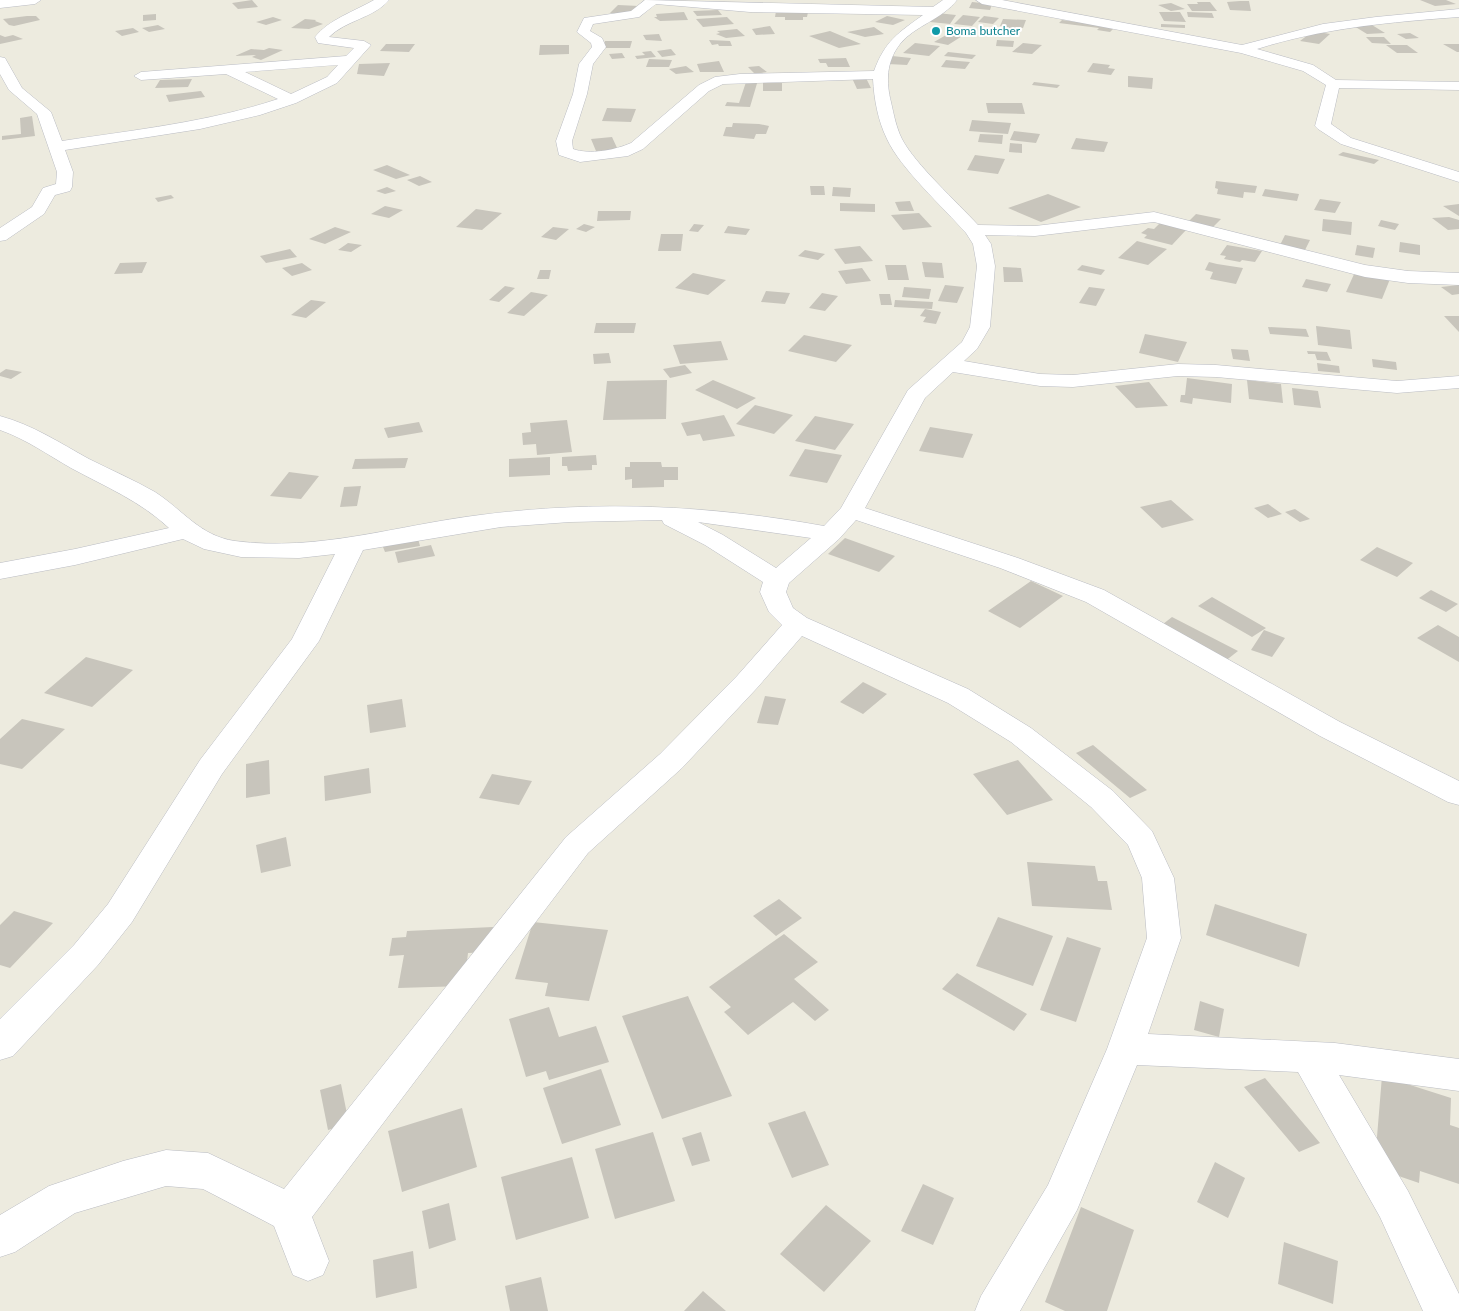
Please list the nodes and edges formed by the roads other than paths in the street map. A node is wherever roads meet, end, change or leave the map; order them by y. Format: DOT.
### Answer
graph roads {
  1 [pos="35,0"];
  2 [pos="383,0"];
  3 [pos="653,0"];
  4 [pos="982,0"];
  5 [pos="0,4"];
  6 [pos="608,5"];
  7 [pos="943,5"];
  8 [pos="1459,14"];
  9 [pos="592,19"];
  10 [pos="1243,48"];
  11 [pos="351,60"];
  12 [pos="0,61"];
  13 [pos="227,69"];
  14 [pos="141,76"];
  15 [pos="880,76"];
  16 [pos="1333,84"];
  17 [pos="1459,86"];
  18 [pos="16,90"];
  19 [pos="0,92"];
  20 [pos="291,100"];
  21 [pos="56,147"];
  22 [pos="1459,176"];
  23 [pos="973,230"];
  24 [pos="0,236"];
  25 [pos="1459,279"];
  26 [pos="948,364"];
  27 [pos="1459,382"];
  28 [pos="0,423"];
  29 [pos="851,510"];
  30 [pos="662,513"];
  31 [pos="187,531"];
  32 [pos="830,534"];
  33 [pos="353,544"];
  34 [pos="0,571"];
  35 [pos="777,580"];
  36 [pos="798,624"];
  37 [pos="1459,794"];
  38 [pos="0,1045"];
  39 [pos="1125,1049"];
  40 [pos="1309,1057"];
  41 [pos="1459,1075"];
  42 [pos="290,1213"];
  43 [pos="0,1238"];
  44 [pos="308,1261"];
  45 [pos="996,1311"];
  46 [pos="1445,1311"];
  1 -- 5 [label="street"];
  2 -- 11 [label="street"];
  3 -- 7 [label="street"];
  3 -- 9 [label="street"];
  4 -- 10 [label="street"];
  6 -- 9 [label="street"];
  7 -- 15 [label="street"];
  8 -- 10 [label="street"];
  9 -- 15 [label="street"];
  10 -- 16 [label="street"];
  11 -- 13 [label="street"];
  11 -- 20 [label="street"];
  12 -- 18 [label="street"];
  13 -- 14 [label="street"];
  13 -- 20 [label="street"];
  15 -- 23 [label="street"];
  16 -- 17 [label="street"];
  16 -- 22 [label="street"];
  18 -- 19 [label="street"];
  18 -- 21 [label="street"];
  20 -- 21 [label="street"];
  21 -- 24 [label="street"];
  23 -- 25 [label="street"];
  23 -- 26 [label="street"];
  26 -- 27 [label="street"];
  26 -- 29 [label="street"];
  28 -- 31 [label="street"];
  29 -- 32 [label="street"];
  29 -- 37 [label="street"];
  30 -- 32 [label="street"];
  30 -- 33 [label="street"];
  30 -- 35 [label="street"];
  31 -- 33 [label="street"];
  31 -- 34 [label="street"];
  32 -- 35 [label="street"];
  33 -- 38 [label="street"];
  35 -- 36 [label="street"];
  36 -- 39 [label="street"];
  36 -- 42 [label="street"];
  39 -- 40 [label="street"];
  39 -- 45 [label="street"];
  40 -- 41 [label="street"];
  40 -- 46 [label="street"];
  42 -- 43 [label="street"];
  42 -- 44 [label="street"];
}
